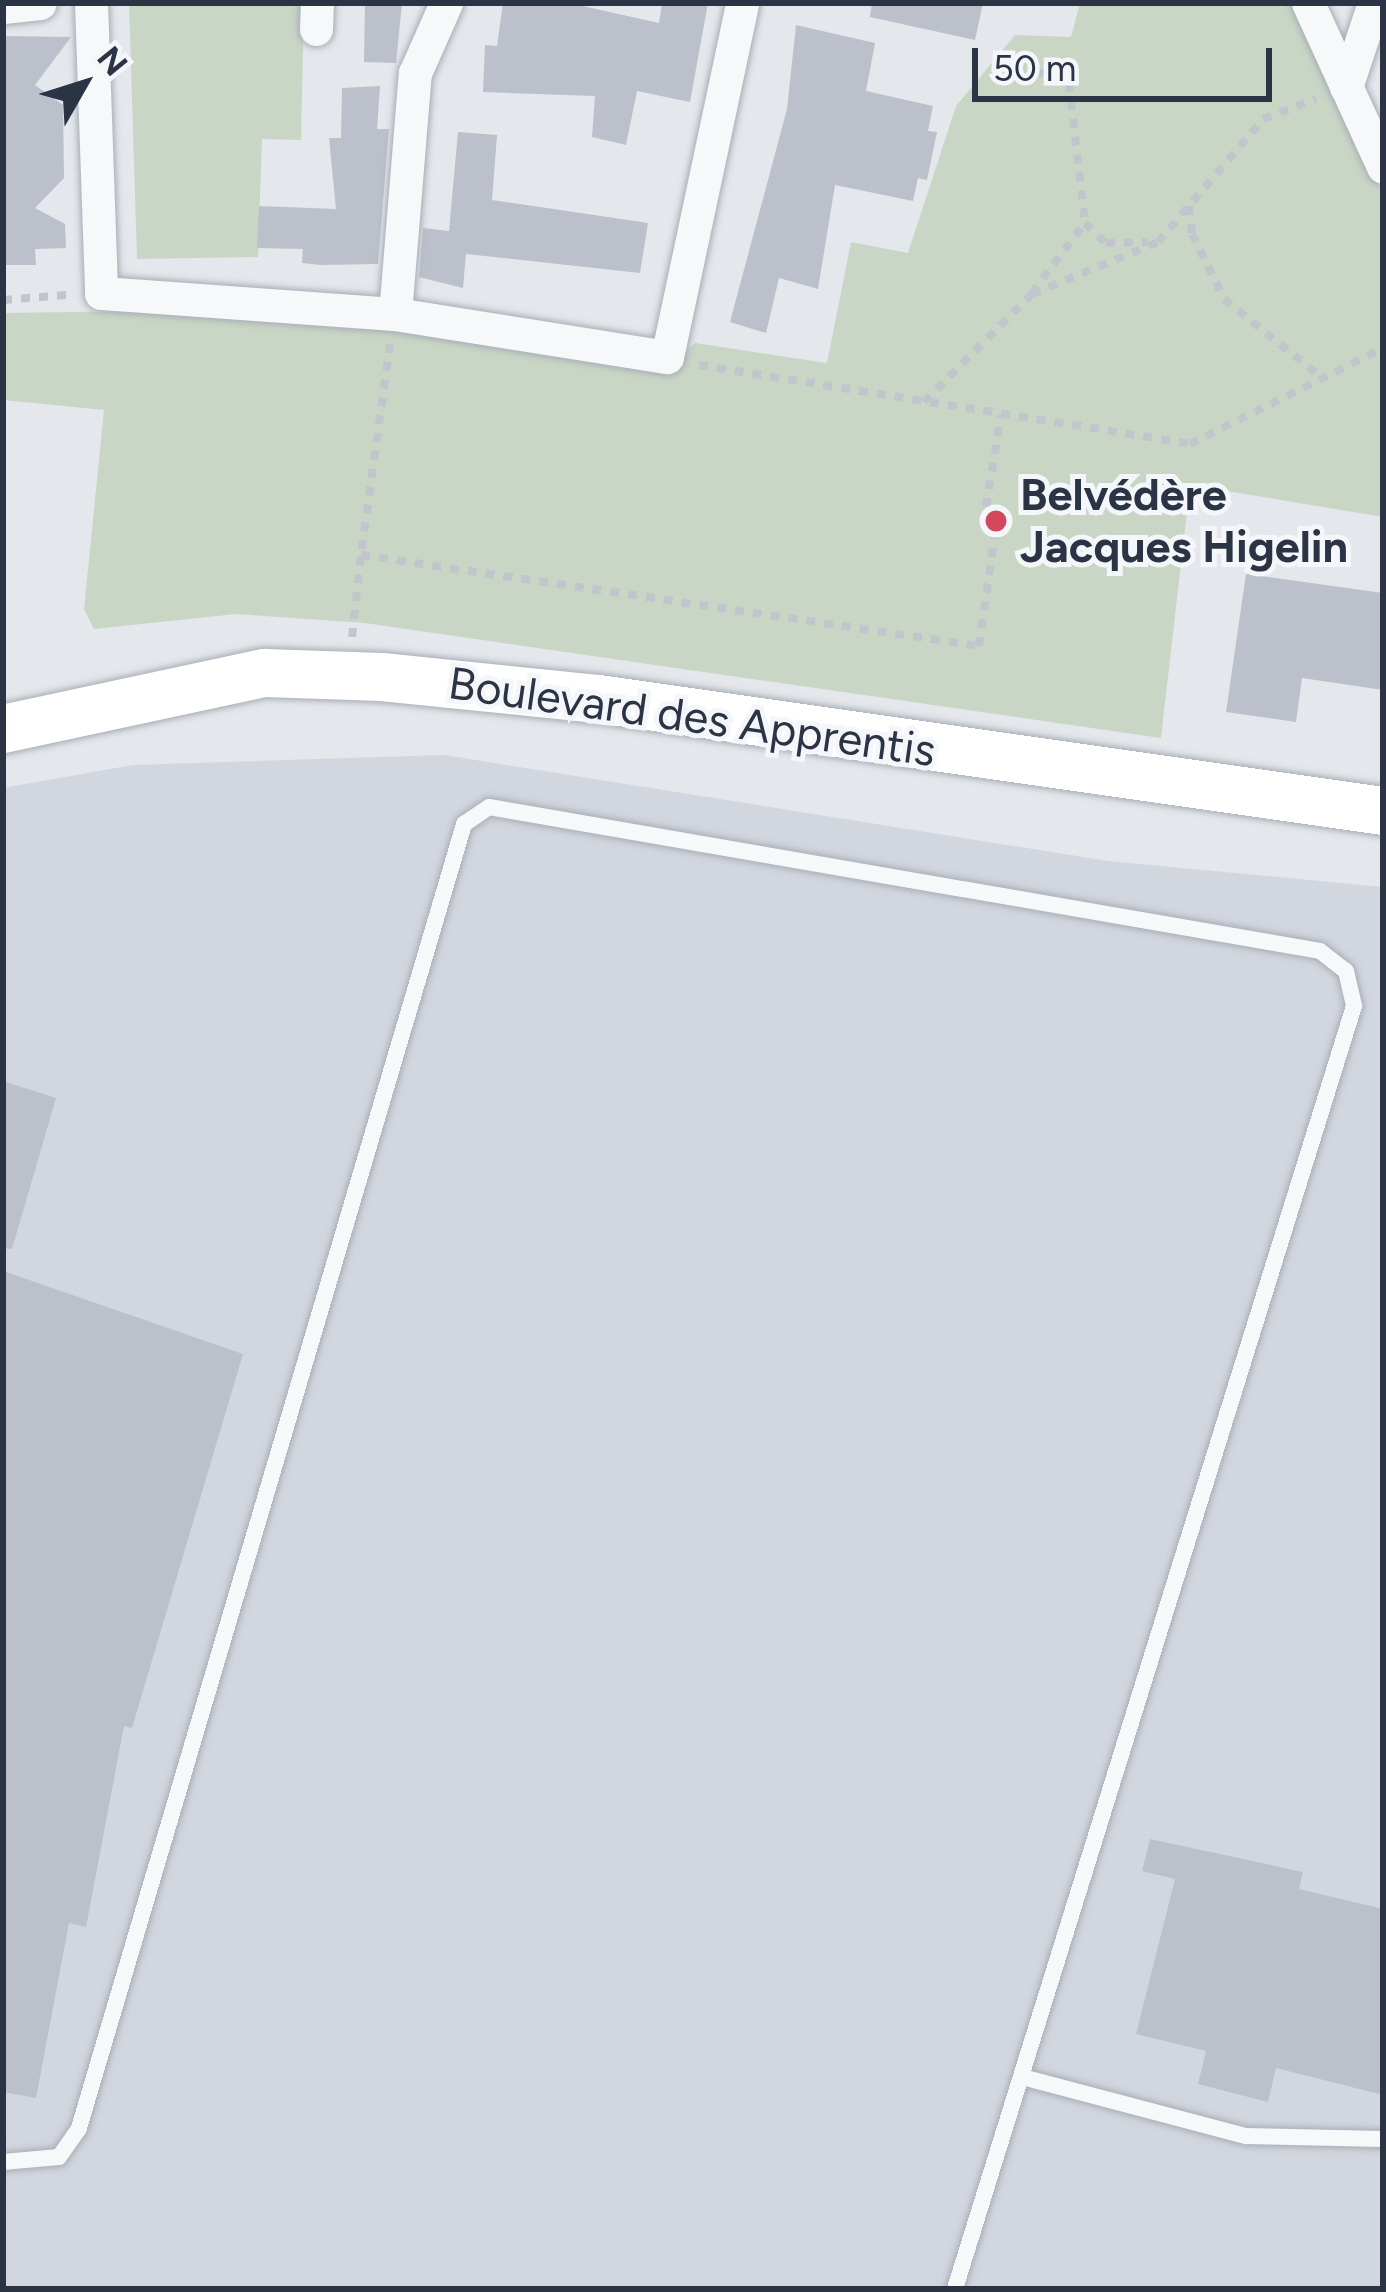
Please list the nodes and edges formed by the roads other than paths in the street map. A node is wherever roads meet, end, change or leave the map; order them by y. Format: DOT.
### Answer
graph roads {
  1 [pos="40,3"];
  2 [pos="91,3"];
  3 [pos="446,3"];
  4 [pos="742,3"];
  5 [pos="1308,3"];
  6 [pos="1374,3"];
  7 [pos="3,8"];
  8 [pos="1346,87"];
  9 [pos="1383,167"];
  10 [pos="395,314"];
  11 [pos="3,729"];
  12 [pos="1383,811"];
  13 [pos="1026,2078"];
  14 [pos="1383,2139"];
  15 [pos="3,2162"];
  16 [pos="955,2289"];
  1 -- 7 [label="street"];
  2 -- 10 [label="street"];
  3 -- 10 [label="street"];
  4 -- 10 [label="street"];
  5 -- 8 [label="street"];
  6 -- 8 [label="street"];
  8 -- 9 [label="street"];
  11 -- 12 [label="main road, Boulevard des Apprentis"];
  13 -- 14 [label="lane"];
  13 -- 15 [label="lane"];
  13 -- 16 [label="lane"];
}
